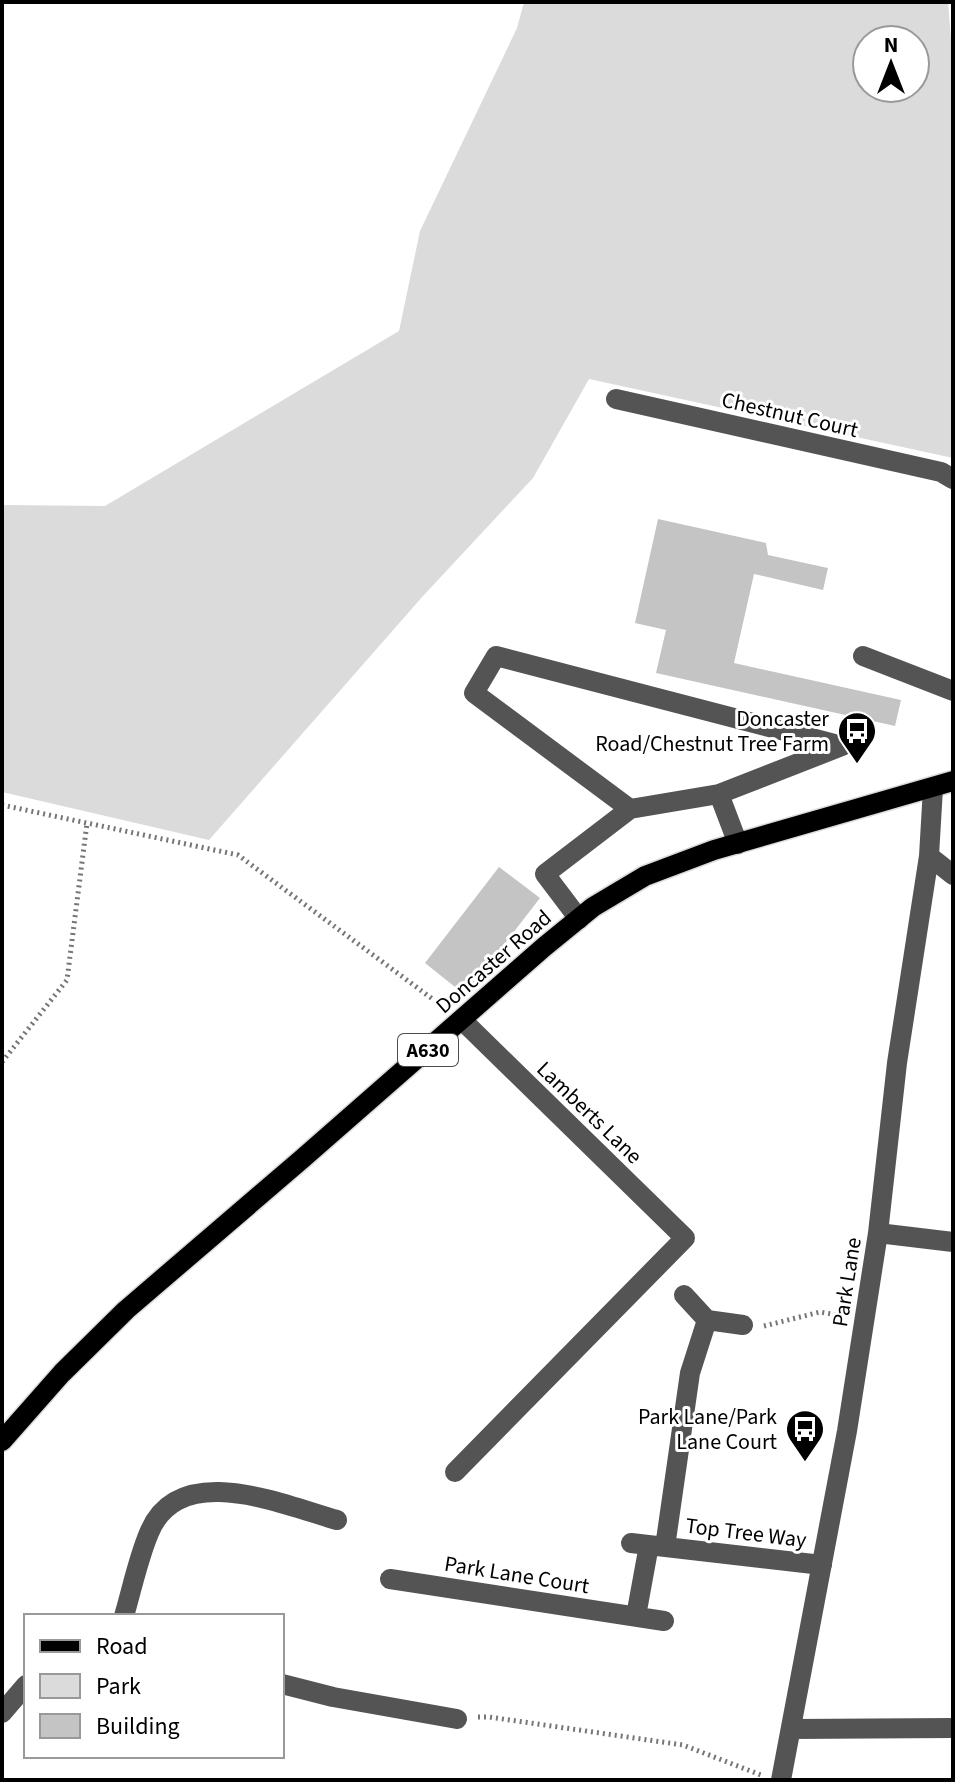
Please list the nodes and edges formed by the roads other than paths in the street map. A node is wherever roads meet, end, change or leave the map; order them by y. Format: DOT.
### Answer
graph roads {
  1 [pos="616,399"];
  2 [pos="953,479"];
  3 [pos="863,656"];
  4 [pos="953,691"];
  5 [pos="953,781"];
  6 [pos="933,788"];
  7 [pos="719,794"];
  8 [pos="630,809"];
  9 [pos="738,844"];
  10 [pos="929,856"];
  11 [pos="953,875"];
  12 [pos="579,919"];
  13 [pos="462,1020"];
  14 [pos="878,1233"];
  15 [pos="953,1242"];
  16 [pos="684,1295"];
  17 [pos="707,1320"];
  18 [pos="743,1325"];
  19 [pos="2,1441"];
  20 [pos="455,1472"];
  21 [pos="337,1520"];
  22 [pos="648,1545"];
  23 [pos="822,1565"];
  24 [pos="390,1579"];
  25 [pos="125,1614"];
  26 [pos="636,1616"];
  27 [pos="664,1621"];
  28 [pos="284,1685"];
  29 [pos="24,1687"];
  30 [pos="2,1713"];
  31 [pos="457,1719"];
  32 [pos="953,1728"];
  33 [pos="791,1729"];
  34 [pos="781,1780"];
  1 -- 2 [label="street, Chestnut Court"];
  3 -- 4 [label="street"];
  5 -- 6 [label="main road, Doncaster Road / A630"];
  6 -- 9 [label="main road, Doncaster Road / A630"];
  6 -- 10 [label="street, Park Lane"];
  7 -- 8 [label="street"];
  7 -- 8 [label="street"];
  7 -- 9 [label="street"];
  8 -- 12 [label="street"];
  9 -- 12 [label="main road, Doncaster Road / A630"];
  10 -- 11 [label="street"];
  10 -- 14 [label="street, Park Lane"];
  12 -- 13 [label="main road, Doncaster Road / A630"];
  13 -- 19 [label="main road, Doncaster Road / A630"];
  13 -- 20 [label="street, Lamberts Lane"];
  14 -- 15 [label="street"];
  14 -- 23 [label="street, Park Lane"];
  16 -- 17 [label="street"];
  17 -- 18 [label="street"];
  17 -- 22 [label="street, Top Tree Way"];
  21 -- 25 [label="street"];
  22 -- 23 [label="street, Top Tree Way"];
  22 -- 26 [label="street"];
  23 -- 33 [label="street, Park Lane"];
  24 -- 26 [label="street, Park Lane Court"];
  26 -- 27 [label="street, Park Lane Court"];
  28 -- 31 [label="street"];
  29 -- 30 [label="street"];
  32 -- 33 [label="street"];
  33 -- 34 [label="street, Park Lane"];
}
